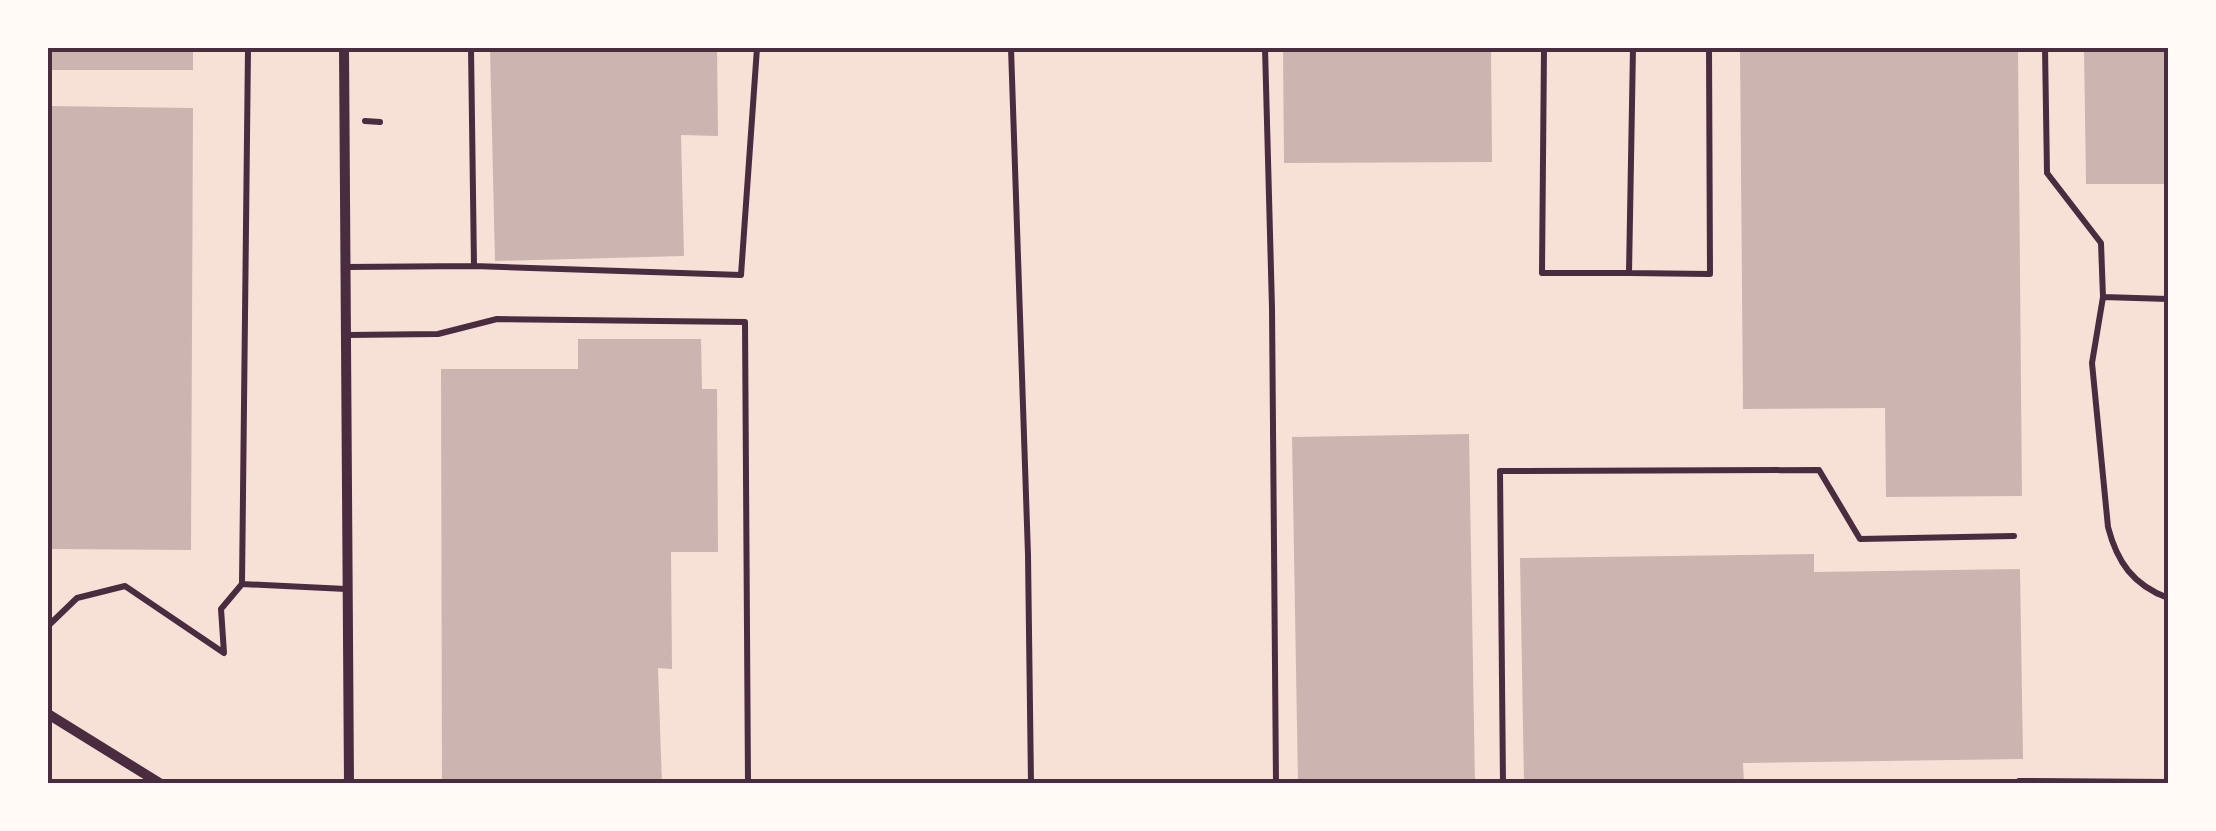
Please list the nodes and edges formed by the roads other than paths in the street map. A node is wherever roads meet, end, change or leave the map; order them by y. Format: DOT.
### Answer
graph roads {
  1 [pos="248,48"];
  2 [pos="344,48"];
  3 [pos="471,48"];
  4 [pos="757,48"];
  5 [pos="1011,48"];
  6 [pos="1265,48"];
  7 [pos="1544,48"];
  8 [pos="1633,48"];
  9 [pos="1702,48"];
  10 [pos="2045,48"];
  11 [pos="474,266"];
  12 [pos="346,268"];
  13 [pos="1629,273"];
  14 [pos="2103,297"];
  15 [pos="2168,299"];
  16 [pos="346,335"];
  17 [pos="2014,536"];
  18 [pos="242,584"];
  19 [pos="346,589"];
  20 [pos="2168,598"];
  21 [pos="48,626"];
  22 [pos="48,714"];
  23 [pos="2019,781"];
  24 [pos="1979,782"];
  25 [pos="2168,782"];
  26 [pos="160,784"];
  27 [pos="349,784"];
  28 [pos="748,784"];
  29 [pos="1031,784"];
  30 [pos="1276,784"];
  31 [pos="1502,784"];
  32 [pos="1838,784"];
  1 -- 18 [label="lane"];
  2 -- 12 [label="street"];
  3 -- 11 [label="lane"];
  4 -- 11 [label="lane"];
  5 -- 29 [label="lane"];
  6 -- 30 [label="lane"];
  7 -- 13 [label="lane"];
  8 -- 13 [label="lane"];
  9 -- 13 [label="lane"];
  10 -- 14 [label="lane"];
  11 -- 12 [label="lane"];
  12 -- 16 [label="street"];
  14 -- 15 [label="lane"];
  14 -- 20 [label="lane"];
  16 -- 19 [label="street"];
  16 -- 28 [label="lane"];
  17 -- 31 [label="lane"];
  18 -- 19 [label="lane"];
  18 -- 21 [label="lane"];
  19 -- 27 [label="street"];
  22 -- 26 [label="street"];
  23 -- 25 [label="lane"];
  24 -- 32 [label="lane"];
}
